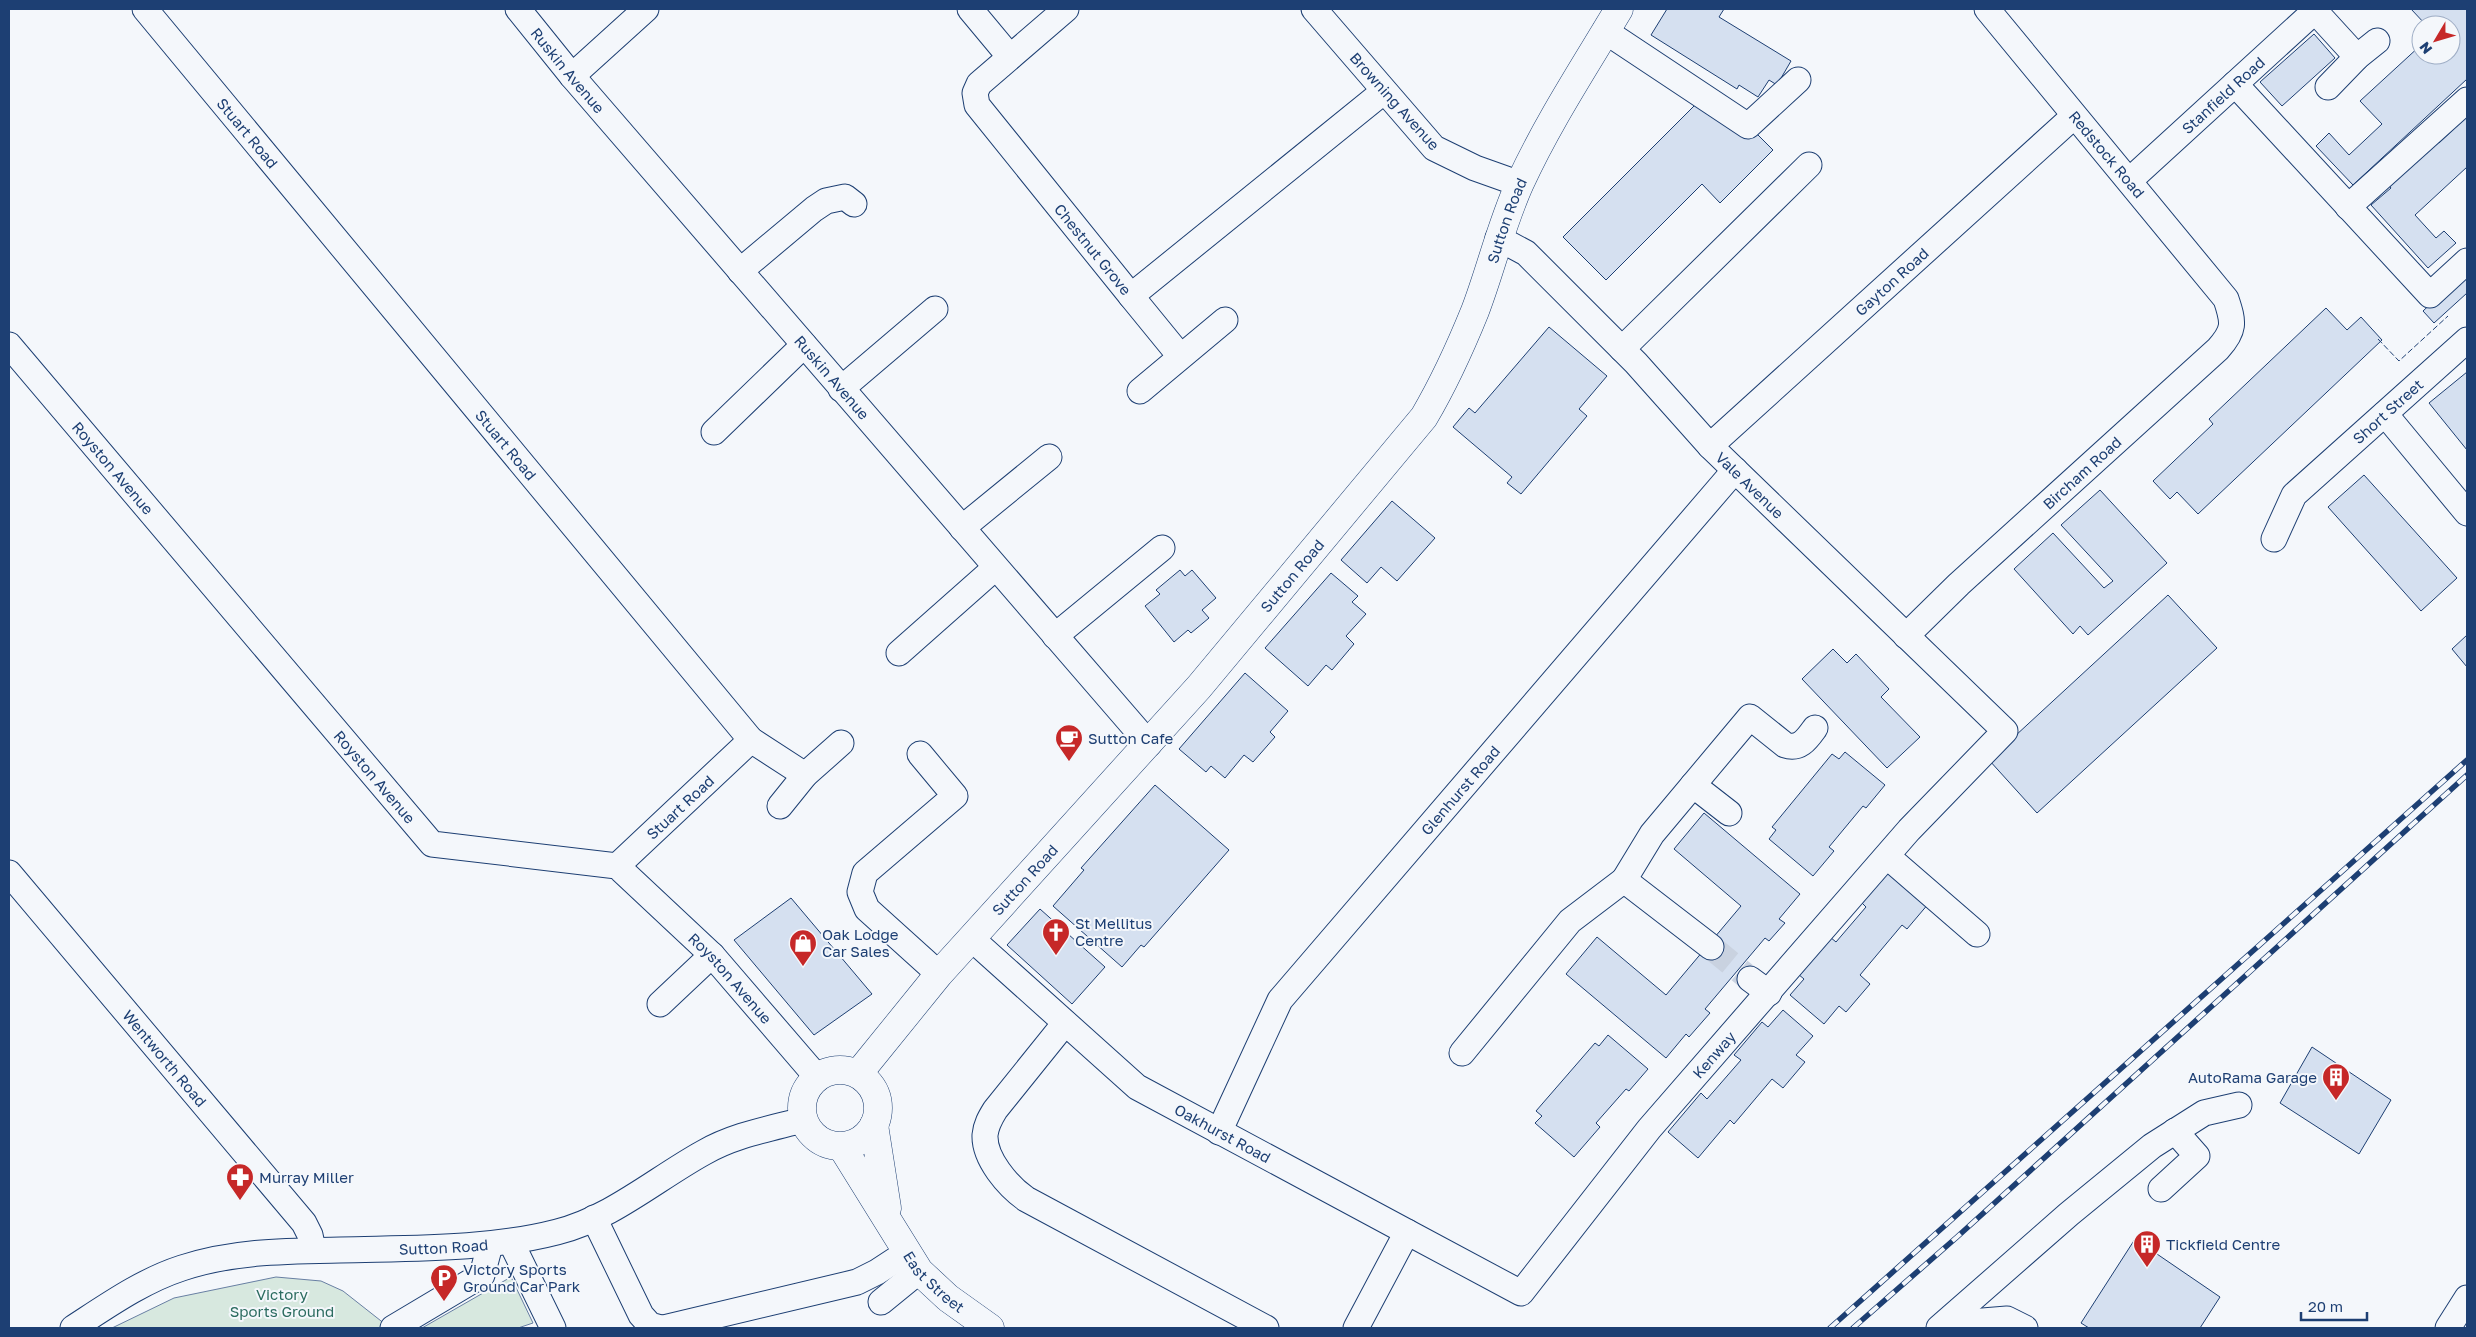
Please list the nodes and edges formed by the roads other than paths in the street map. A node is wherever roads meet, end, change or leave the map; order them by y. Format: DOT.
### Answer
graph roads {
  1 [pos="145,9"];
  2 [pos="518,9"];
  3 [pos="646,9"];
  4 [pos="970,9"];
  5 [pos="1066,9"];
  6 [pos="1314,9"];
  7 [pos="1987,9"];
  8 [pos="2316,10"];
  9 [pos="1612,20"];
  10 [pos="2377,41"];
  11 [pos="1010,57"];
  12 [pos="2357,57"];
  13 [pos="572,76"];
  14 [pos="1798,80"];
  15 [pos="2235,84"];
  16 [pos="2328,88"];
  17 [pos="1383,92"];
  18 [pos="2467,100"];
  19 [pos="2074,116"];
  20 [pos="1809,165"];
  21 [pos="2130,180"];
  22 [pos="1520,184"];
  23 [pos="854,204"];
  24 [pos="2348,207"];
  25 [pos="1498,238"];
  26 [pos="2467,261"];
  27 [pos="740,271"];
  28 [pos="1131,296"];
  29 [pos="2226,300"];
  30 [pos="935,309"];
  31 [pos="1225,320"];
  32 [pos="2467,340"];
  33 [pos="9,345"];
  34 [pos="804,345"];
  35 [pos="1622,350"];
  36 [pos="1180,356"];
  37 [pos="841,389"];
  38 [pos="1140,391"];
  39 [pos="2385,414"];
  40 [pos="714,432"];
  41 [pos="1710,446"];
  42 [pos="1049,457"];
  43 [pos="1735,470"];
  44 [pos="2467,513"];
  45 [pos="962,528"];
  46 [pos="2274,538"];
  47 [pos="1162,548"];
  48 [pos="996,568"];
  49 [pos="1055,636"];
  50 [pos="1906,636"];
  51 [pos="899,652"];
  52 [pos="1815,728"];
  53 [pos="2006,731"];
  54 [pos="751,740"];
  55 [pos="841,743"];
  56 [pos="1149,744"];
  57 [pos="920,754"];
  58 [pos="805,775"];
  59 [pos="1693,785"];
  60 [pos="780,806"];
  61 [pos="1729,813"];
  62 [pos="1888,857"];
  63 [pos="617,866"];
  64 [pos="9,873"];
  65 [pos="1624,880"];
  66 [pos="1977,934"];
  67 [pos="972,939"];
  68 [pos="1711,947"];
  69 [pos="712,955"];
  70 [pos="939,974"];
  71 [pos="660,1004"];
  72 [pos="1065,1023"];
  73 [pos="1462,1052"];
  74 [pos="858,1074"];
  75 [pos="817,1077"];
  76 [pos="2239,1105"];
  77 [pos="803,1120"];
  78 [pos="874,1125"];
  79 [pos="2175,1131"];
  80 [pos="1220,1132"];
  81 [pos="842,1147"];
  82 [pos="2160,1189"];
  83 [pos="594,1218"];
  84 [pos="890,1224"];
  85 [pos="1407,1232"];
  86 [pos="500,1243"];
  87 [pos="314,1249"];
  88 [pos="913,1262"];
  89 [pos="2467,1298"];
  90 [pos="881,1302"];
  91 [pos="1942,1326"];
  92 [pos="73,1328"];
  93 [pos="393,1328"];
  94 [pos="553,1328"];
  95 [pos="663,1328"];
  96 [pos="990,1328"];
  97 [pos="1266,1328"];
  98 [pos="1356,1328"];
  99 [pos="2025,1328"];
  100 [pos="2448,1328"];
  1 -- 54 [label="street, Stuart Road"];
  2 -- 13 [label="street, Ruskin Avenue"];
  3 -- 13 [label="street"];
  4 -- 11 [label="street"];
  5 -- 11 [label="street, Chestnut Grove"];
  6 -- 17 [label="street, Browning Avenue"];
  7 -- 19 [label="street, Redstock Road"];
  8 -- 12 [label="street"];
  8 -- 15 [label="street, Stanfield Road"];
  9 -- 14 [label="street"];
  9 -- 22 [label="main road, Sutton Road"];
  10 -- 12 [label="street"];
  11 -- 28 [label="street, Chestnut Grove"];
  12 -- 16 [label="street"];
  13 -- 27 [label="street, Ruskin Avenue"];
  15 -- 21 [label="street, Stanfield Road"];
  15 -- 24 [label="street"];
  17 -- 22 [label="street, Browning Avenue"];
  17 -- 28 [label="street, Chestnut Grove"];
  18 -- 24 [label="street"];
  19 -- 21 [label="street, Redstock Road"];
  19 -- 41 [label="street, Gayton Road"];
  20 -- 35 [label="street"];
  21 -- 29 [label="street, Redstock Road"];
  22 -- 25 [label="main road, Sutton Road"];
  23 -- 27 [label="street"];
  24 -- 26 [label="street"];
  25 -- 35 [label="street, Vale Avenue"];
  25 -- 56 [label="main road, Sutton Road"];
  27 -- 34 [label="street, Ruskin Avenue"];
  28 -- 36 [label="street"];
  29 -- 50 [label="street, Bircham Road"];
  30 -- 37 [label="street"];
  31 -- 36 [label="street"];
  32 -- 39 [label="street, Short Street"];
  33 -- 63 [label="street, Royston Avenue"];
  34 -- 37 [label="street, Ruskin Avenue"];
  34 -- 40 [label="street"];
  35 -- 41 [label="street, Vale Avenue"];
  36 -- 38 [label="street"];
  37 -- 45 [label="street, Ruskin Avenue"];
  39 -- 44 [label="street"];
  39 -- 46 [label="street, Short Street"];
  41 -- 43 [label="street, Vale Avenue"];
  42 -- 45 [label="street"];
  43 -- 50 [label="street, Vale Avenue"];
  43 -- 80 [label="street, Glenhurst Road"];
  45 -- 48 [label="street, Ruskin Avenue"];
  47 -- 49 [label="street"];
  48 -- 49 [label="street, Ruskin Avenue"];
  48 -- 51 [label="street"];
  49 -- 56 [label="street, Ruskin Avenue"];
  50 -- 53 [label="street, Vale Avenue"];
  52 -- 59 [label="street"];
  53 -- 62 [label="street, Kenway"];
  54 -- 58 [label="street"];
  54 -- 63 [label="street, Stuart Road"];
  55 -- 58 [label="street"];
  56 -- 67 [label="main road, Sutton Road"];
  57 -- 70 [label="street"];
  58 -- 60 [label="street"];
  59 -- 61 [label="street"];
  59 -- 65 [label="street"];
  62 -- 66 [label="street"];
  62 -- 85 [label="street, Kenway"];
  63 -- 69 [label="street, Royston Avenue"];
  64 -- 87 [label="street, Wentworth Road"];
  65 -- 68 [label="street"];
  65 -- 73 [label="street"];
  67 -- 70 [label="main road, Sutton Road"];
  67 -- 72 [label="street, Oakhurst Road"];
  69 -- 71 [label="street"];
  69 -- 75 [label="street, Royston Avenue"];
  70 -- 74 [label="main road, Sutton Road"];
  72 -- 80 [label="street, Oakhurst Road"];
  72 -- 97 [label="street"];
  74 -- 75 [label="main road"];
  74 -- 78 [label="main road"];
  75 -- 77 [label="main road"];
  76 -- 79 [label="street"];
  77 -- 81 [label="main road"];
  77 -- 83 [label="street, Sutton Road"];
  78 -- 81 [label="main road"];
  78 -- 84 [label="main road, East Street"];
  79 -- 82 [label="street"];
  79 -- 91 [label="street"];
  80 -- 85 [label="street, Oakhurst Road"];
  81 -- 84 [label="main road, East Street"];
  83 -- 86 [label="street, Sutton Road"];
  83 -- 95 [label="street"];
  84 -- 88 [label="main road, East Street"];
  85 -- 98 [label="street"];
  86 -- 87 [label="street, Sutton Road"];
  86 -- 93 [label="street"];
  86 -- 94 [label="street"];
  87 -- 92 [label="street, Sutton Road"];
  88 -- 90 [label="street"];
  88 -- 95 [label="street"];
  88 -- 96 [label="main road, East Street"];
  89 -- 100 [label="street"];
  91 -- 99 [label="street"];
}
